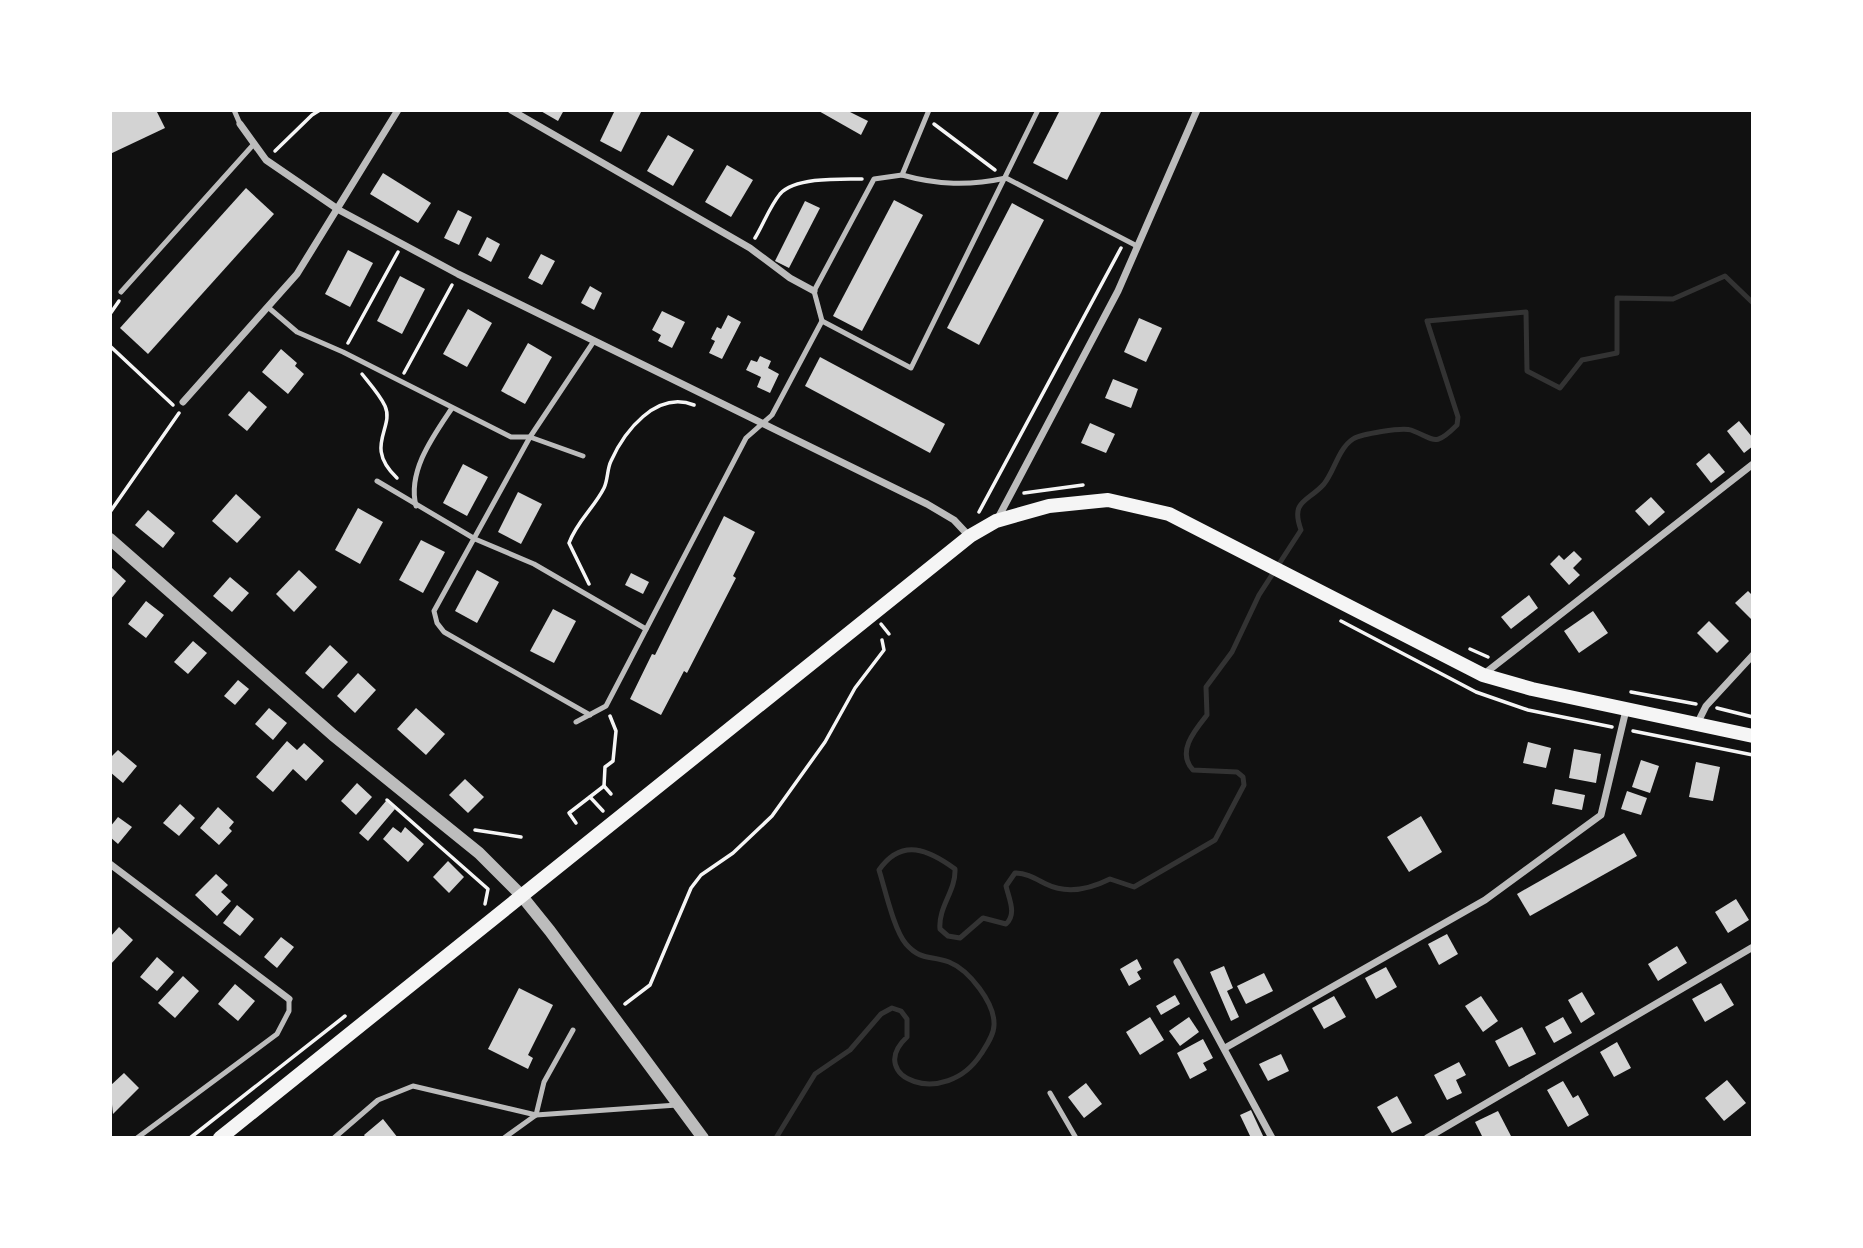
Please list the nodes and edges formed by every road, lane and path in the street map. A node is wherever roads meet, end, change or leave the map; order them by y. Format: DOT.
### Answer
graph roads {
  1 [pos="234,110"];
  2 [pos="320,110"];
  3 [pos="398,110"];
  4 [pos="511,110"];
  5 [pos="929,110"];
  6 [pos="1038,110"];
  7 [pos="1197,110"];
  8 [pos="926,117"];
  9 [pos="240,124"];
  10 [pos="253,145"];
  11 [pos="266,160"];
  12 [pos="902,175"];
  13 [pos="1006,178"];
  14 [pos="874,179"];
  15 [pos="339,210"];
  16 [pos="1125,239"];
  17 [pos="1137,246"];
  18 [pos="750,248"];
  19 [pos="397,254"];
  20 [pos="458,274"];
  21 [pos="814,291"];
  22 [pos="121,292"];
  23 [pos="269,308"];
  24 [pos="822,321"];
  25 [pos="594,341"];
  26 [pos="110,346"];
  27 [pos="343,352"];
  28 [pos="360,372"];
  29 [pos="400,381"];
  30 [pos="183,402"];
  31 [pos="699,407"];
  32 [pos="452,408"];
  33 [pos="180,412"];
  34 [pos="763,424"];
  35 [pos="530,437"];
  36 [pos="583,456"];
  37 [pos="1753,464"];
  38 [pos="377,481"];
  39 [pos="413,494"];
  40 [pos="416,506"];
  41 [pos="110,512"];
  42 [pos="978,514"];
  43 [pos="996,521"];
  44 [pos="970,537"];
  45 [pos="110,539"];
  46 [pos="475,539"];
  47 [pos="594,599"];
  48 [pos="646,629"];
  49 [pos="882,640"];
  50 [pos="1462,645"];
  51 [pos="1753,655"];
  52 [pos="1499,662"];
  53 [pos="1483,675"];
  54 [pos="1627,692"];
  55 [pos="606,706"];
  56 [pos="1706,706"];
  57 [pos="1626,710"];
  58 [pos="590,715"];
  59 [pos="1753,717"];
  60 [pos="576,722"];
  61 [pos="1696,724"];
  62 [pos="1753,736"];
  63 [pos="604,786"];
  64 [pos="611,794"];
  65 [pos="386,799"];
  66 [pos="576,823"];
  67 [pos="474,830"];
  68 [pos="521,837"];
  69 [pos="110,864"];
  70 [pos="521,895"];
  71 [pos="485,905"];
  72 [pos="1753,947"];
  73 [pos="1177,962"];
  74 [pos="289,999"];
  75 [pos="625,1004"];
  76 [pos="354,1009"];
  77 [pos="573,1030"];
  78 [pos="1225,1048"];
  79 [pos="1049,1093"];
  80 [pos="680,1105"];
  81 [pos="536,1115"];
  82 [pos="137,1138"];
  83 [pos="190,1138"];
  84 [pos="220,1138"];
  85 [pos="334,1138"];
  86 [pos="504,1138"];
  87 [pos="703,1138"];
  88 [pos="1076,1138"];
  89 [pos="1272,1138"];
  90 [pos="1427,1138"];
  1 -- 9 [label="lane"];
  2 -- 11 [label="path"];
  3 -- 15 [label="street"];
  4 -- 18 [label="street"];
  5 -- 8 [label="lane"];
  6 -- 13 [label="lane"];
  7 -- 17 [label="street"];
  8 -- 12 [label="lane"];
  8 -- 13 [label="path"];
  9 -- 10 [label="street"];
  10 -- 11 [label="street"];
  10 -- 22 [label="lane"];
  11 -- 15 [label="street"];
  12 -- 13 [label="lane"];
  12 -- 14 [label="lane"];
  13 -- 16 [label="lane"];
  13 -- 24 [label="lane"];
  14 -- 18 [label="path"];
  14 -- 21 [label="lane"];
  15 -- 20 [label="street"];
  15 -- 23 [label="street"];
  16 -- 17 [label="lane"];
  16 -- 42 [label="path"];
  17 -- 43 [label="street"];
  18 -- 21 [label="street"];
  19 -- 27 [label="path"];
  20 -- 25 [label="street"];
  20 -- 29 [label="path"];
  21 -- 24 [label="lane"];
  23 -- 27 [label="lane"];
  23 -- 30 [label="street"];
  24 -- 34 [label="lane"];
  25 -- 34 [label="street"];
  25 -- 35 [label="lane"];
  26 -- 33 [label="path"];
  27 -- 29 [label="lane"];
  28 -- 39 [label="path"];
  29 -- 32 [label="lane"];
  30 -- 33 [label="path"];
  31 -- 47 [label="path"];
  32 -- 35 [label="lane"];
  32 -- 39 [label="lane"];
  33 -- 41 [label="path"];
  34 -- 44 [label="street"];
  34 -- 48 [label="lane"];
  35 -- 36 [label="lane"];
  35 -- 46 [label="lane"];
  37 -- 52 [label="street"];
  38 -- 40 [label="lane"];
  39 -- 40 [label="lane"];
  40 -- 46 [label="lane"];
  43 -- 44 [label="main road"];
  43 -- 53 [label="main road"];
  44 -- 70 [label="main road"];
  45 -- 70 [label="street"];
  46 -- 47 [label="lane"];
  46 -- 58 [label="lane"];
  47 -- 48 [label="lane"];
  48 -- 55 [label="lane"];
  49 -- 75 [label="path"];
  50 -- 52 [label="path"];
  51 -- 56 [label="street"];
  52 -- 53 [label="street"];
  53 -- 57 [label="main road"];
  54 -- 56 [label="path"];
  55 -- 58 [label="lane"];
  55 -- 63 [label="path"];
  56 -- 59 [label="path"];
  56 -- 61 [label="street"];
  57 -- 61 [label="main road"];
  57 -- 78 [label="street"];
  58 -- 60 [label="lane"];
  61 -- 62 [label="main road"];
  63 -- 64 [label="path"];
  63 -- 66 [label="path"];
  65 -- 71 [label="path"];
  67 -- 68 [label="path"];
  69 -- 74 [label="street"];
  70 -- 80 [label="street"];
  70 -- 84 [label="main road"];
  72 -- 90 [label="street"];
  73 -- 78 [label="street"];
  74 -- 82 [label="lane"];
  76 -- 83 [label="path"];
  77 -- 81 [label="lane"];
  78 -- 89 [label="street"];
  79 -- 88 [label="lane"];
  80 -- 81 [label="lane"];
  80 -- 87 [label="street"];
  81 -- 85 [label="lane"];
  81 -- 86 [label="lane"];
}
